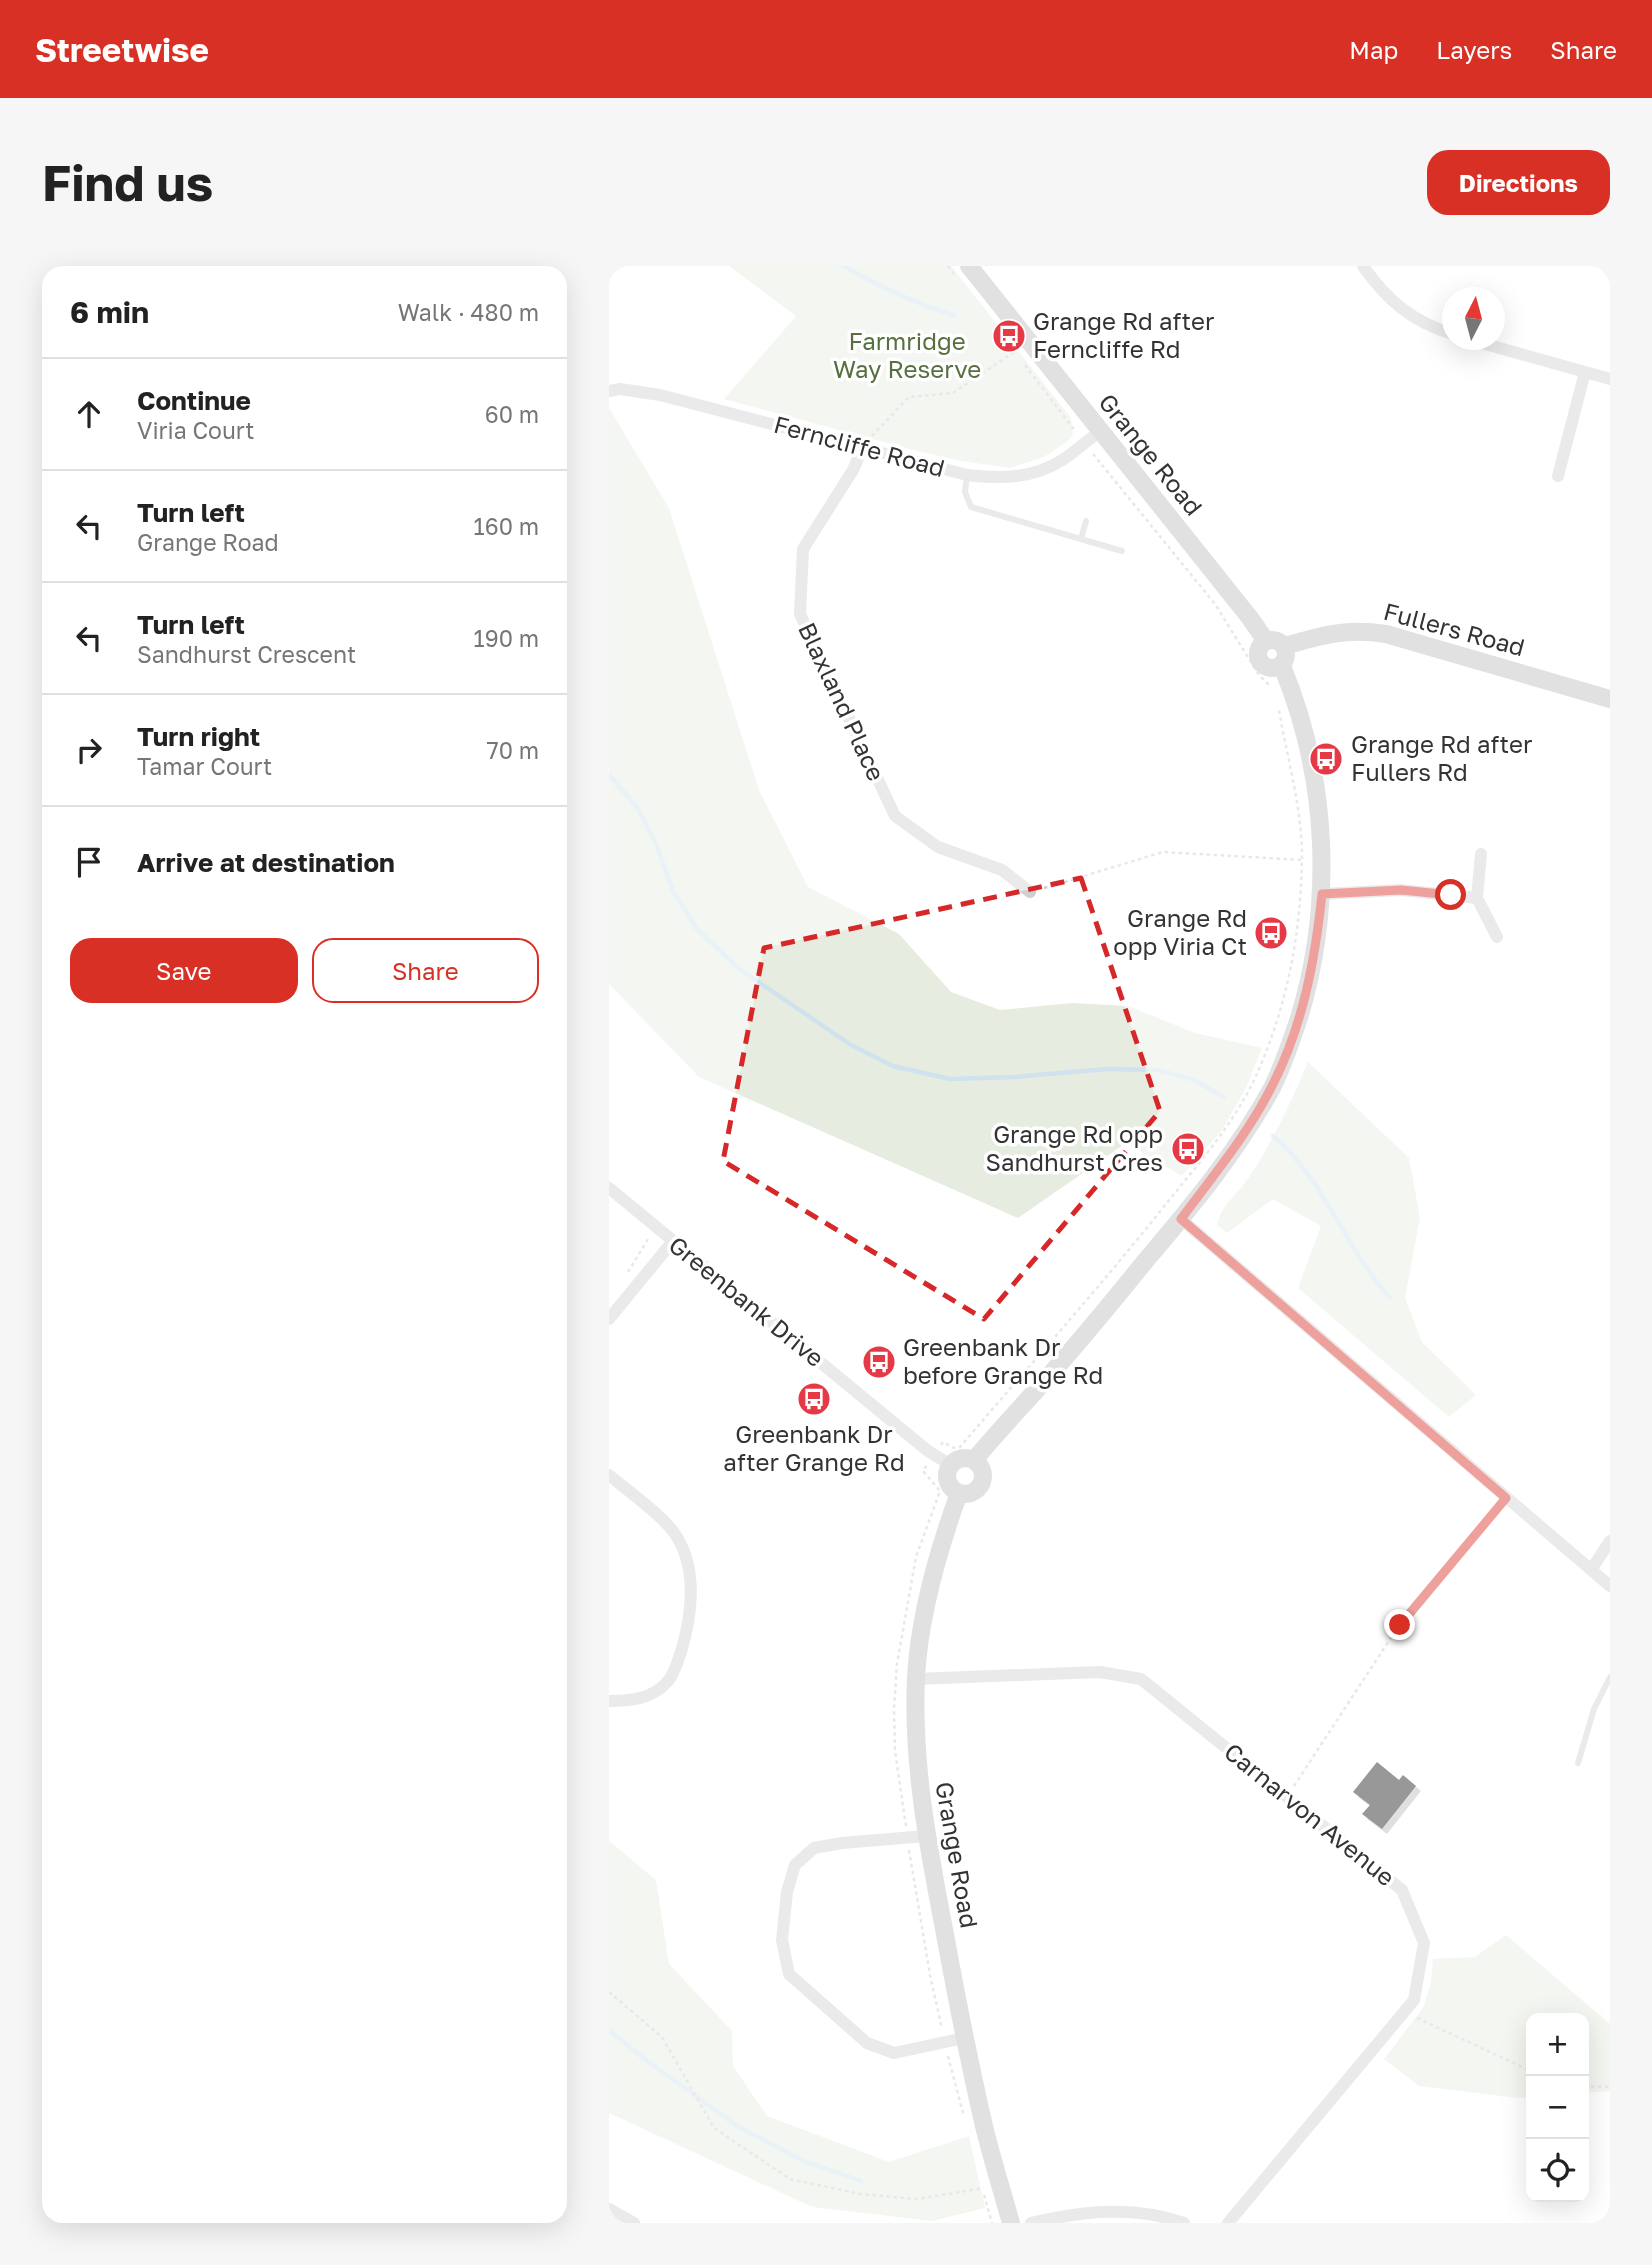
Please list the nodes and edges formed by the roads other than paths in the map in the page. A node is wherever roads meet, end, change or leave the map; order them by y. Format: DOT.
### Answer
graph roads {
  1 [pos="1363,266"];
  2 [pos="963,271"];
  3 [pos="1442,329"];
  4 [pos="1505,350"];
  5 [pos="1585,372"];
  6 [pos="1610,379"];
  7 [pos="609,391"];
  8 [pos="1100,432"];
  9 [pos="863,447"];
  10 [pos="967,475"];
  11 [pos="1558,476"];
  12 [pos="1086,521"];
  13 [pos="1081,539"];
  14 [pos="1122,551"];
  15 [pos="1266,641"];
  16 [pos="1285,646"];
  17 [pos="1282,666"];
  18 [pos="1610,699"];
  19 [pos="1481,854"];
  20 [pos="1030,892"];
  21 [pos="1322,894"];
  22 [pos="1477,898"];
  23 [pos="1497,937"];
  24 [pos="609,1188"];
  25 [pos="1181,1219"];
  26 [pos="673,1241"];
  27 [pos="609,1318"];
  28 [pos="974,1460"];
  29 [pos="951,1465"];
  30 [pos="609,1475"];
  31 [pos="959,1493"];
  32 [pos="1506,1498"];
  33 [pos="1610,1541"];
  34 [pos="1591,1570"];
  35 [pos="1610,1586"];
  36 [pos="1400,1625"];
  37 [pos="1610,1677"];
  38 [pos="916,1678"];
  39 [pos="609,1701"];
  40 [pos="1578,1763"];
  41 [pos="926,1836"];
  42 [pos="964,2038"];
  43 [pos="609,2209"];
  44 [pos="634,2223"];
  45 [pos="1011,2223"];
  46 [pos="1031,2223"];
  47 [pos="1184,2223"];
  48 [pos="1228,2223"];
  1 -- 3 [label="street"];
  2 -- 8 [label="street, Grange Road"];
  4 -- 5 [label="street"];
  5 -- 6 [label="street"];
  5 -- 11 [label="street"];
  7 -- 9 [label="street, Ferncliffe Road"];
  8 -- 10 [label="street, Ferncliffe Road"];
  8 -- 15 [label="street, Grange Road"];
  9 -- 10 [label="street, Ferncliffe Road"];
  9 -- 20 [label="street, Blaxland Place"];
  10 -- 13 [label="lane"];
  12 -- 13 [label="lane"];
  13 -- 14 [label="lane"];
  15 -- 16 [label="street"];
  15 -- 17 [label="street"];
  16 -- 17 [label="street"];
  16 -- 18 [label="street, Fullers Road"];
  17 -- 21 [label="street"];
  19 -- 22 [label="street"];
  21 -- 22 [label="street"];
  21 -- 25 [label="street"];
  22 -- 23 [label="street"];
  24 -- 26 [label="street, Greenbank Drive"];
  25 -- 28 [label="street"];
  25 -- 32 [label="street"];
  26 -- 27 [label="street"];
  26 -- 29 [label="street, Greenbank Drive"];
  28 -- 29 [label="street"];
  28 -- 31 [label="street"];
  29 -- 31 [label="street"];
  30 -- 39 [label="street"];
  31 -- 38 [label="street, Grange Road"];
  32 -- 34 [label="street"];
  32 -- 36 [label="lane"];
  33 -- 34 [label="street"];
  34 -- 35 [label="street"];
  37 -- 40 [label="lane"];
  38 -- 41 [label="street, Grange Road"];
  38 -- 48 [label="street, Carnarvon Avenue"];
  41 -- 42 [label="street, Grange Road"];
  41 -- 42 [label="street"];
  42 -- 45 [label="street, Grange Road"];
  43 -- 44 [label="street"];
  46 -- 47 [label="street"];
}
